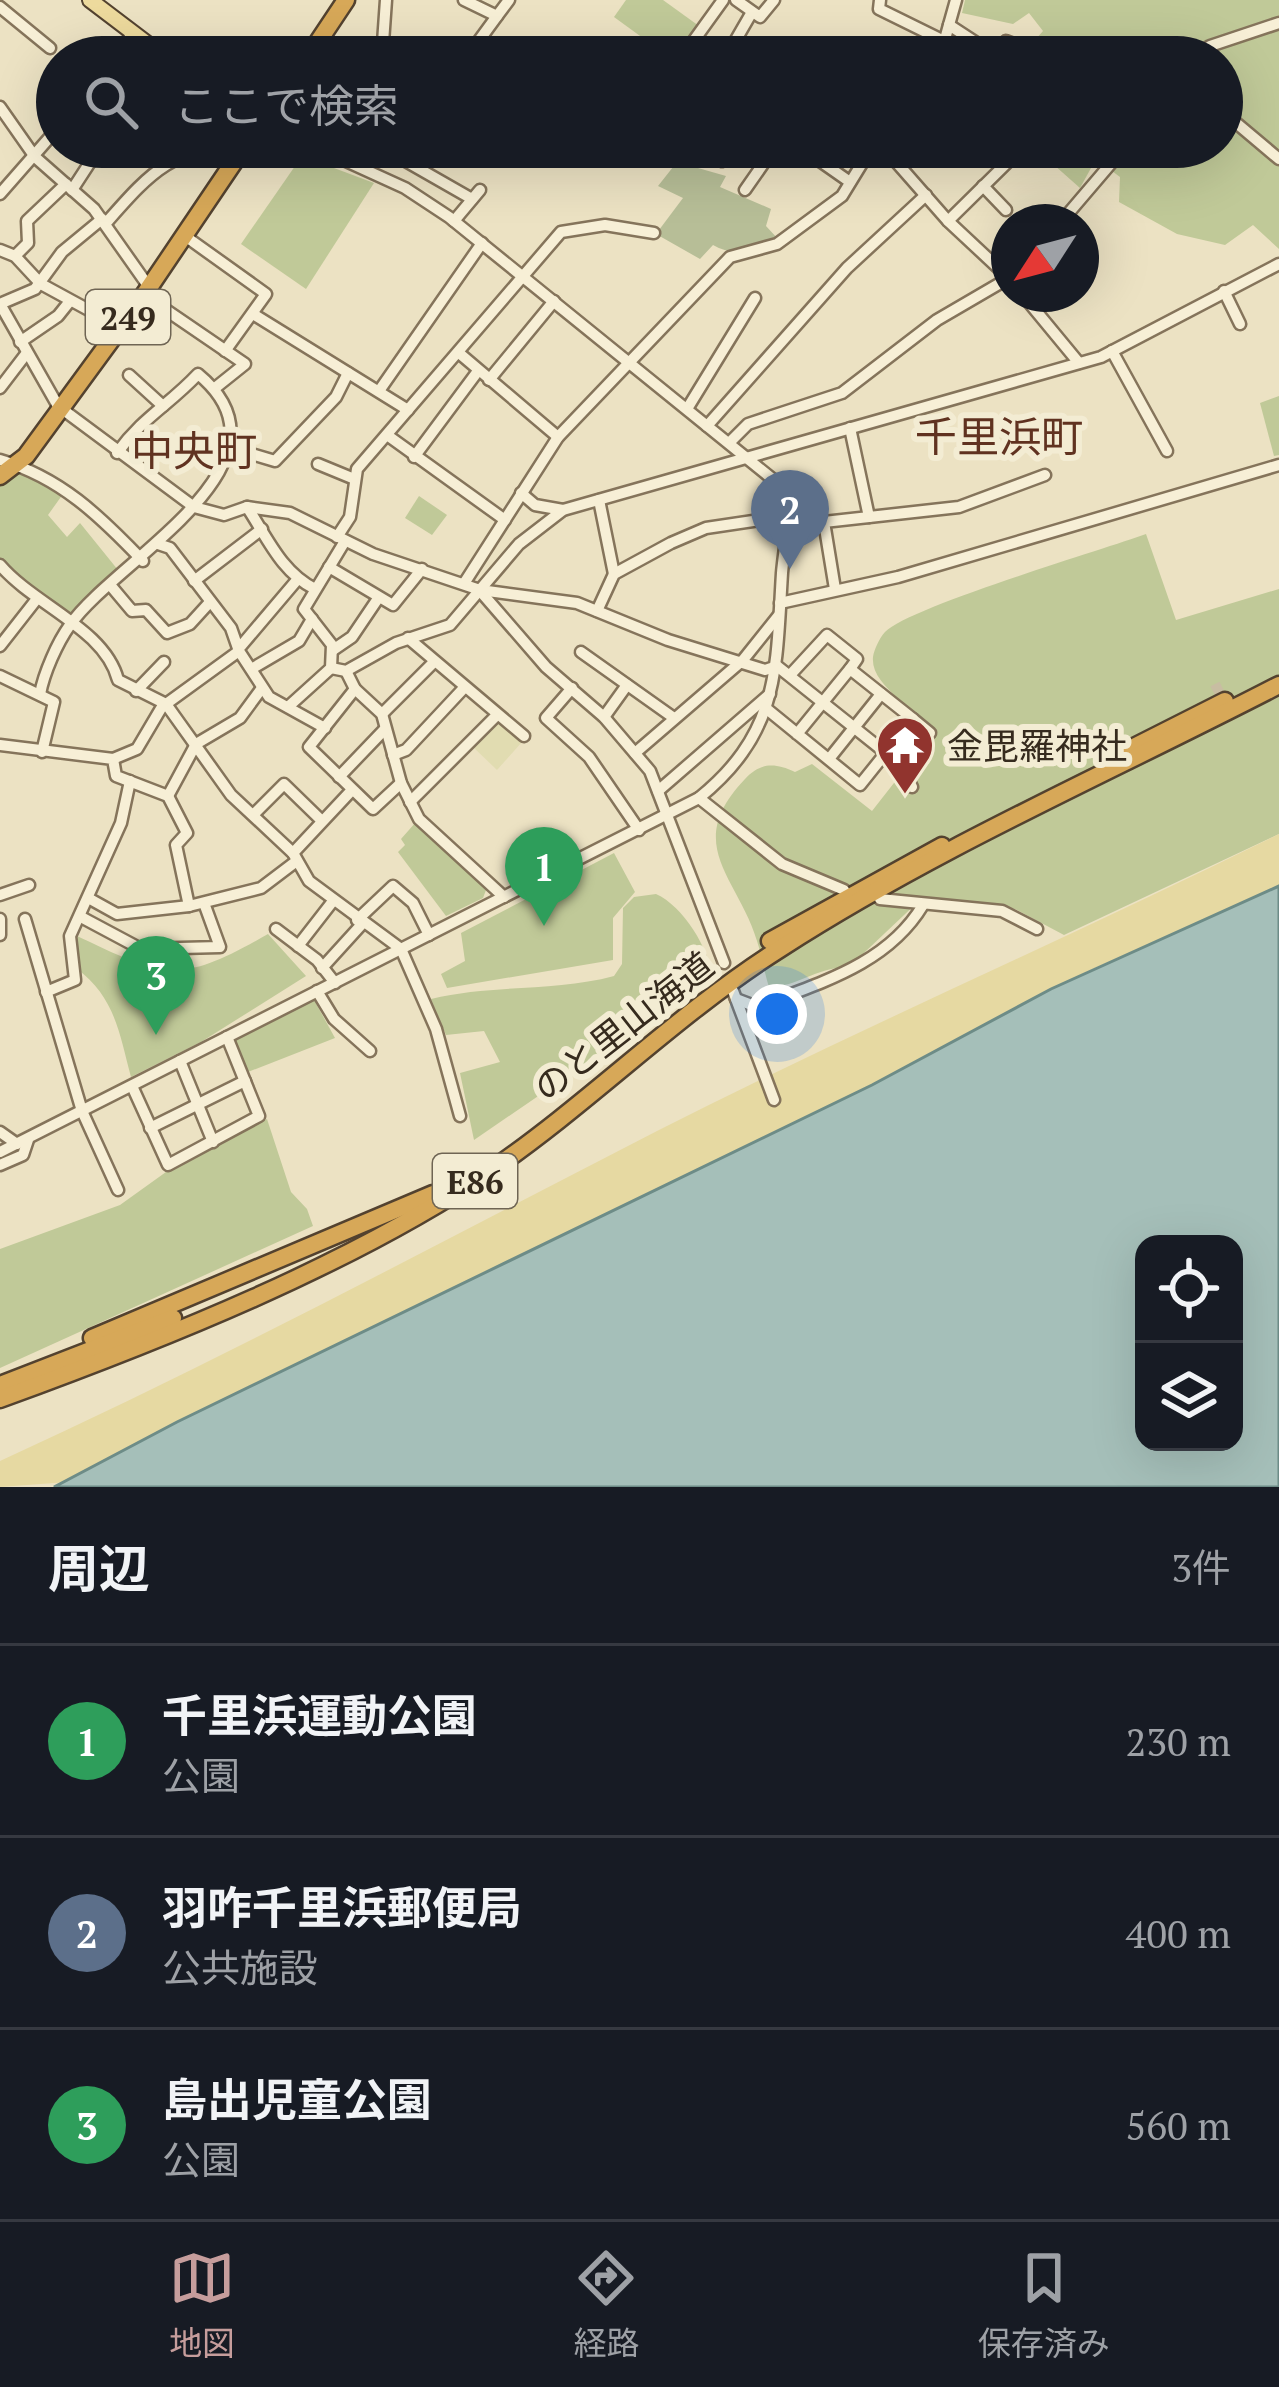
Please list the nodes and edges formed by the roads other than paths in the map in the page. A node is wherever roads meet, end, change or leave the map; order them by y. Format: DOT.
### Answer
graph roads {
  1 [pos="346,0"];
  2 [pos="386,0"];
  3 [pos="464,0"];
  4 [pos="509,0"];
  5 [pos="723,0"];
  6 [pos="736,0"];
  7 [pos="774,0"];
  8 [pos="880,0"];
  9 [pos="956,0"];
  10 [pos="98,2"];
  11 [pos="0,7"];
  12 [pos="752,11"];
  13 [pos="497,16"];
  14 [pos="1279,23"];
  15 [pos="949,25"];
  16 [pos="133,33"];
  17 [pos="131,36"];
  18 [pos="137,36"];
  19 [pos="322,36"];
  20 [pos="383,36"];
  21 [pos="482,36"];
  22 [pos="697,36"];
  23 [pos="738,36"];
  24 [pos="934,36"];
  25 [pos="946,36"];
  26 [pos="966,36"];
  27 [pos="1240,36"];
  28 [pos="36,37"];
  29 [pos="0,107"];
  30 [pos="1243,129"];
  31 [pos="36,155"];
  32 [pos="34,157"];
  33 [pos="1279,159"];
  34 [pos="47,168"];
  35 [pos="84,168"];
  36 [pos="156,168"];
  37 [pos="230,168"];
  38 [pos="364,168"];
  39 [pos="420,168"];
  40 [pos="761,168"];
  41 [pos="830,168"];
  42 [pos="859,168"];
  43 [pos="902,168"];
  44 [pos="1001,168"];
  45 [pos="1107,168"];
  46 [pos="446,182"];
  47 [pos="850,182"];
  48 [pos="983,186"];
  49 [pos="69,187"];
  50 [pos="745,190"];
  51 [pos="0,194"];
  52 [pos="926,195"];
  53 [pos="430,204"];
  54 [pos="1000,204"];
  55 [pos="1076,204"];
  56 [pos="104,221"];
  57 [pos="454,221"];
  58 [pos="948,221"];
  59 [pos="654,233"];
  60 [pos="185,236"];
  61 [pos="482,243"];
  62 [pos="0,250"];
  63 [pos="15,256"];
  64 [pos="991,261"];
  65 [pos="1279,263"];
  66 [pos="524,277"];
  67 [pos="41,284"];
  68 [pos="991,288"];
  69 [pos="147,291"];
  70 [pos="1224,291"];
  71 [pos="755,298"];
  72 [pos="70,301"];
  73 [pos="554,301"];
  74 [pos="0,304"];
  75 [pos="1037,312"];
  76 [pos="254,314"];
  77 [pos="1240,324"];
  78 [pos="120,327"];
  79 [pos="23,348"];
  80 [pos="225,351"];
  81 [pos="1112,351"];
  82 [pos="459,353"];
  83 [pos="630,362"];
  84 [pos="1079,363"];
  85 [pos="478,371"];
  86 [pos="348,373"];
  87 [pos="129,374"];
  88 [pos="2,379"];
  89 [pos="489,380"];
  90 [pos="215,388"];
  91 [pos="380,391"];
  92 [pos="58,406"];
  93 [pos="163,406"];
  94 [pos="687,409"];
  95 [pos="408,410"];
  96 [pos="707,426"];
  97 [pos="850,428"];
  98 [pos="387,435"];
  99 [pos="558,437"];
  100 [pos="729,443"];
  101 [pos="231,448"];
  102 [pos="1167,451"];
  103 [pos="117,453"];
  104 [pos="414,457"];
  105 [pos="746,458"];
  106 [pos="0,460"];
  107 [pos="20,463"];
  108 [pos="318,464"];
  109 [pos="1279,465"];
  110 [pos="1045,475"];
  111 [pos="0,476"];
  112 [pos="352,478"];
  113 [pos="520,493"];
  114 [pos="599,500"];
  115 [pos="248,506"];
  116 [pos="194,507"];
  117 [pos="563,510"];
  118 [pos="787,516"];
  119 [pos="869,517"];
  120 [pos="505,520"];
  121 [pos="262,529"];
  122 [pos="341,539"];
  123 [pos="158,544"];
  124 [pos="142,560"];
  125 [pos="0,567"];
  126 [pos="329,567"];
  127 [pos="422,569"];
  128 [pos="614,574"];
  129 [pos="297,580"];
  130 [pos="194,581"];
  131 [pos="465,582"];
  132 [pos="111,586"];
  133 [pos="315,589"];
  134 [pos="835,589"];
  135 [pos="480,590"];
  136 [pos="36,600"];
  137 [pos="377,600"];
  138 [pos="211,602"];
  139 [pos="780,609"];
  140 [pos="598,611"];
  141 [pos="312,619"];
  142 [pos="70,625"];
  143 [pos="408,638"];
  144 [pos="0,646"];
  145 [pos="240,649"];
  146 [pos="333,650"];
  147 [pos="581,652"];
  148 [pos="742,660"];
  149 [pos="164,662"];
  150 [pos="434,662"];
  151 [pos="777,666"];
  152 [pos="253,668"];
  153 [pos="331,668"];
  154 [pos="850,669"];
  155 [pos="346,670"];
  156 [pos="791,674"];
  157 [pos="1279,674"];
  158 [pos="0,676"];
  159 [pos="627,685"];
  160 [pos="1279,686"];
  161 [pos="262,688"];
  162 [pos="572,688"];
  163 [pos="355,689"];
  164 [pos="464,689"];
  165 [pos="136,691"];
  166 [pos="772,692"];
  167 [pos="40,694"];
  168 [pos="881,694"];
  169 [pos="824,701"];
  170 [pos="165,704"];
  171 [pos="290,706"];
  172 [pos="768,710"];
  173 [pos="382,715"];
  174 [pos="497,715"];
  175 [pos="604,717"];
  176 [pos="674,718"];
  177 [pos="913,719"];
  178 [pos="855,726"];
  179 [pos="325,728"];
  180 [pos="386,729"];
  181 [pos="930,733"];
  182 [pos="797,734"];
  183 [pos="524,736"];
  184 [pos="196,744"];
  185 [pos="0,745"];
  186 [pos="42,752"];
  187 [pos="635,752"];
  188 [pos="885,752"];
  189 [pos="393,754"];
  190 [pos="113,759"];
  191 [pos="829,759"];
  192 [pos="339,776"];
  193 [pos="130,781"];
  194 [pos="401,783"];
  195 [pos="912,788"];
  196 [pos="352,790"];
  197 [pos="658,791"];
  198 [pos="168,796"];
  199 [pos="699,798"];
  200 [pos="410,802"];
  201 [pos="254,814"];
  202 [pos="665,816"];
  203 [pos="322,820"];
  204 [pos="638,830"];
  205 [pos="294,858"];
  206 [pos="29,885"];
  207 [pos="844,890"];
  208 [pos="0,895"];
  209 [pos="504,897"];
  210 [pos="90,899"];
  211 [pos="880,899"];
  212 [pos="333,901"];
  213 [pos="204,903"];
  214 [pos="923,904"];
  215 [pos="189,906"];
  216 [pos="81,917"];
  217 [pos="0,919"];
  218 [pos="25,919"];
  219 [pos="360,922"];
  220 [pos="276,929"];
  221 [pos="1037,929"];
  222 [pos="429,934"];
  223 [pos="0,935"];
  224 [pos="298,946"];
  225 [pos="401,949"];
  226 [pos="724,963"];
  227 [pos="322,968"];
  228 [pos="335,983"];
  229 [pos="317,991"];
  230 [pos="46,992"];
  231 [pos="227,1037"];
  232 [pos="370,1052"];
  233 [pos="180,1060"];
  234 [pos="245,1081"];
  235 [pos="132,1086"];
  236 [pos="774,1100"];
  237 [pos="197,1104"];
  238 [pos="82,1111"];
  239 [pos="460,1116"];
  240 [pos="150,1128"];
  241 [pos="0,1132"];
  242 [pos="22,1142"];
  243 [pos="213,1142"];
  244 [pos="0,1152"];
  245 [pos="0,1165"];
  246 [pos="118,1190"];
  247 [pos="0,1382"];
  248 [pos="0,1399"];
  1 -- 19 [label="highway"];
  2 -- 20 [label="street"];
  3 -- 13 [label="street"];
  4 -- 13 [label="street"];
  5 -- 22 [label="street"];
  6 -- 12 [label="street"];
  7 -- 12 [label="street"];
  8 -- 24 [label="street"];
  9 -- 15 [label="street"];
  10 -- 16 [label="main road"];
  11 -- 28 [label="street"];
  12 -- 23 [label="street"];
  13 -- 21 [label="street"];
  14 -- 27 [label="street"];
  15 -- 25 [label="street"];
  15 -- 26 [label="street"];
  16 -- 17 [label="street"];
  16 -- 18 [label="main road"];
  29 -- 32 [label="street"];
  30 -- 33 [label="street"];
  31 -- 32 [label="street"];
  32 -- 51 [label="street"];
  34 -- 49 [label="street"];
  35 -- 49 [label="street"];
  36 -- 56 [label="street"];
  37 -- 60 [label="highway, 249"];
  38 -- 53 [label="street"];
  39 -- 46 [label="street"];
  40 -- 50 [label="street"];
  41 -- 47 [label="street"];
  42 -- 47 [label="street"];
  43 -- 52 [label="street"];
  44 -- 48 [label="street"];
  45 -- 55 [label="street"];
  46 -- 53 [label="street"];
  46 -- 57 [label="street"];
  47 -- 83 [label="street"];
  48 -- 54 [label="street"];
  48 -- 58 [label="street"];
  49 -- 56 [label="street"];
  49 -- 63 [label="street"];
  52 -- 58 [label="street"];
  52 -- 96 [label="street"];
  53 -- 57 [label="street"];
  56 -- 67 [label="street"];
  56 -- 69 [label="street"];
  57 -- 61 [label="street"];
  58 -- 64 [label="street"];
  59 -- 66 [label="street"];
  60 -- 69 [label="highway, 249"];
  60 -- 76 [label="street"];
  61 -- 66 [label="street"];
  61 -- 91 [label="street"];
  62 -- 63 [label="street"];
  63 -- 67 [label="street"];
  65 -- 70 [label="street"];
  66 -- 73 [label="street"];
  66 -- 82 [label="street"];
  67 -- 72 [label="street"];
  67 -- 74 [label="street"];
  68 -- 100 [label="street"];
  69 -- 78 [label="highway, 249"];
  69 -- 80 [label="street"];
  70 -- 77 [label="street"];
  70 -- 81 [label="street"];
  71 -- 94 [label="street"];
  72 -- 78 [label="street"];
  72 -- 79 [label="street"];
  73 -- 83 [label="street"];
  73 -- 89 [label="street"];
  74 -- 79 [label="street"];
  75 -- 84 [label="street"];
  76 -- 80 [label="street"];
  76 -- 86 [label="street"];
  78 -- 92 [label="highway, 249"];
  79 -- 88 [label="street"];
  79 -- 92 [label="street"];
  80 -- 90 [label="street"];
  81 -- 84 [label="street"];
  81 -- 102 [label="street"];
  82 -- 85 [label="street"];
  82 -- 95 [label="street"];
  83 -- 94 [label="street"];
  83 -- 99 [label="street"];
  84 -- 97 [label="street"];
  85 -- 89 [label="street"];
  85 -- 104 [label="street"];
  86 -- 91 [label="street"];
  86 -- 101 [label="street"];
  87 -- 93 [label="street"];
  89 -- 99 [label="street"];
  90 -- 93 [label="street"];
  90 -- 101 [label="street"];
  91 -- 95 [label="street"];
  92 -- 103 [label="street"];
  92 -- 107 [label="highway, 249"];
  93 -- 103 [label="street"];
  94 -- 96 [label="street"];
  95 -- 98 [label="street"];
  96 -- 100 [label="street"];
  97 -- 105 [label="street"];
  97 -- 119 [label="street"];
  98 -- 104 [label="street"];
  98 -- 112 [label="street"];
  99 -- 113 [label="street"];
  100 -- 105 [label="street"];
  101 -- 116 [label="street"];
  103 -- 116 [label="street"];
  104 -- 120 [label="street"];
  105 -- 114 [label="street"];
  105 -- 118 [label="street"];
  106 -- 107 [label="street"];
  107 -- 111 [label="highway, 249"];
  107 -- 124 [label="street"];
  108 -- 112 [label="street"];
  109 -- 134 [label="street"];
  110 -- 119 [label="street"];
  112 -- 122 [label="street"];
  113 -- 117 [label="street"];
  113 -- 120 [label="street"];
  114 -- 117 [label="street"];
  114 -- 128 [label="street"];
  115 -- 116 [label="street"];
  115 -- 121 [label="street"];
  115 -- 122 [label="street"];
  116 -- 123 [label="street"];
  117 -- 135 [label="street"];
  118 -- 128 [label="street"];
  118 -- 139 [label="street"];
  119 -- 134 [label="street"];
  120 -- 131 [label="street"];
  121 -- 129 [label="street"];
  121 -- 130 [label="street"];
  122 -- 126 [label="street"];
  122 -- 127 [label="street"];
  123 -- 124 [label="street"];
  123 -- 130 [label="street"];
  124 -- 132 [label="street"];
  125 -- 136 [label="street"];
  126 -- 133 [label="street"];
  126 -- 137 [label="street"];
  127 -- 131 [label="street"];
  127 -- 137 [label="street"];
  128 -- 140 [label="street"];
  129 -- 133 [label="street"];
  129 -- 145 [label="street"];
  130 -- 138 [label="street"];
  131 -- 135 [label="street"];
  132 -- 138 [label="street"];
  132 -- 142 [label="street"];
  133 -- 141 [label="street"];
  134 -- 139 [label="street"];
  135 -- 140 [label="street"];
  135 -- 143 [label="street"];
  135 -- 162 [label="street"];
  136 -- 142 [label="street"];
  136 -- 144 [label="street"];
  137 -- 146 [label="street"];
  138 -- 145 [label="street"];
  139 -- 148 [label="street"];
  139 -- 151 [label="street"];
  140 -- 148 [label="street"];
  141 -- 146 [label="street"];
  141 -- 152 [label="street"];
  142 -- 165 [label="street"];
  142 -- 167 [label="street"];
  143 -- 150 [label="street"];
  143 -- 155 [label="street"];
  145 -- 152 [label="street"];
  145 -- 170 [label="street"];
  146 -- 153 [label="street"];
  147 -- 159 [label="street"];
  148 -- 151 [label="street"];
  148 -- 176 [label="street"];
  149 -- 165 [label="street"];
  150 -- 164 [label="street"];
  150 -- 173 [label="street"];
  151 -- 156 [label="street"];
  151 -- 166 [label="street"];
  152 -- 161 [label="street"];
  153 -- 155 [label="street"];
  153 -- 171 [label="street"];
  154 -- 156 [label="street"];
  154 -- 168 [label="street"];
  154 -- 169 [label="street"];
  155 -- 163 [label="street"];
  156 -- 169 [label="street"];
  157 -- 247 [label="highway, のと里山海道 / E86"];
  158 -- 167 [label="street"];
  159 -- 175 [label="street"];
  159 -- 176 [label="street"];
  160 -- 248 [label="highway, のと里山海道 / E86"];
  161 -- 171 [label="street"];
  161 -- 184 [label="street"];
  162 -- 175 [label="street"];
  162 -- 204 [label="street"];
  163 -- 173 [label="street"];
  163 -- 179 [label="street"];
  164 -- 174 [label="street"];
  164 -- 189 [label="street"];
  165 -- 170 [label="street"];
  166 -- 172 [label="street"];
  166 -- 197 [label="street"];
  167 -- 186 [label="street"];
  168 -- 177 [label="street"];
  168 -- 178 [label="street"];
  169 -- 178 [label="street"];
  169 -- 182 [label="street"];
  170 -- 184 [label="street"];
  170 -- 190 [label="street"];
  171 -- 179 [label="street"];
  172 -- 182 [label="street"];
  172 -- 199 [label="street"];
  173 -- 180 [label="street"];
  174 -- 183 [label="street"];
  174 -- 200 [label="street"];
  175 -- 187 [label="street"];
  176 -- 187 [label="street"];
  177 -- 181 [label="street"];
  177 -- 188 [label="street"];
  178 -- 188 [label="street"];
  178 -- 191 [label="street"];
  179 -- 192 [label="street"];
  180 -- 189 [label="street"];
  180 -- 192 [label="street"];
  182 -- 191 [label="street"];
  184 -- 198 [label="street"];
  184 -- 201 [label="street"];
  185 -- 186 [label="street"];
  186 -- 190 [label="street"];
  187 -- 197 [label="street"];
  188 -- 191 [label="street"];
  188 -- 195 [label="street"];
  189 -- 194 [label="street"];
  190 -- 193 [label="street"];
  192 -- 196 [label="street"];
  193 -- 198 [label="street"];
  193 -- 210 [label="street"];
  194 -- 196 [label="street"];
  194 -- 200 [label="street"];
  196 -- 203 [label="street"];
  197 -- 202 [label="street"];
  198 -- 215 [label="street"];
  199 -- 202 [label="street"];
  199 -- 207 [label="street"];
  200 -- 209 [label="street"];
  201 -- 203 [label="street"];
  201 -- 205 [label="street"];
  202 -- 204 [label="street"];
  202 -- 226 [label="street"];
  203 -- 205 [label="street"];
  204 -- 209 [label="street"];
  205 -- 212 [label="street"];
  205 -- 213 [label="street"];
  206 -- 208 [label="street"];
  209 -- 222 [label="street"];
  210 -- 215 [label="street"];
  210 -- 216 [label="street"];
  211 -- 214 [label="street"];
  212 -- 219 [label="street"];
  212 -- 224 [label="street"];
  213 -- 215 [label="street"];
  213 -- 216 [label="street"];
  214 -- 221 [label="street"];
  214 -- 236 [label="street"];
  216 -- 230 [label="street"];
  217 -- 223 [label="street"];
  218 -- 230 [label="street"];
  219 -- 222 [label="street"];
  219 -- 225 [label="street"];
  219 -- 227 [label="street"];
  220 -- 224 [label="street"];
  222 -- 225 [label="street"];
  224 -- 227 [label="street"];
  225 -- 228 [label="street"];
  225 -- 239 [label="street"];
  227 -- 228 [label="street"];
  228 -- 229 [label="street"];
  229 -- 231 [label="street"];
  229 -- 232 [label="street"];
  230 -- 238 [label="street"];
  231 -- 233 [label="street"];
  231 -- 234 [label="street"];
  233 -- 235 [label="street"];
  233 -- 237 [label="street"];
  234 -- 237 [label="street"];
  234 -- 243 [label="street"];
  235 -- 238 [label="street"];
  235 -- 240 [label="street"];
  237 -- 240 [label="street"];
  237 -- 243 [label="street"];
  238 -- 242 [label="street"];
  238 -- 246 [label="street"];
  240 -- 243 [label="street"];
  241 -- 242 [label="street"];
  242 -- 244 [label="street"];
  242 -- 245 [label="street"];
}
